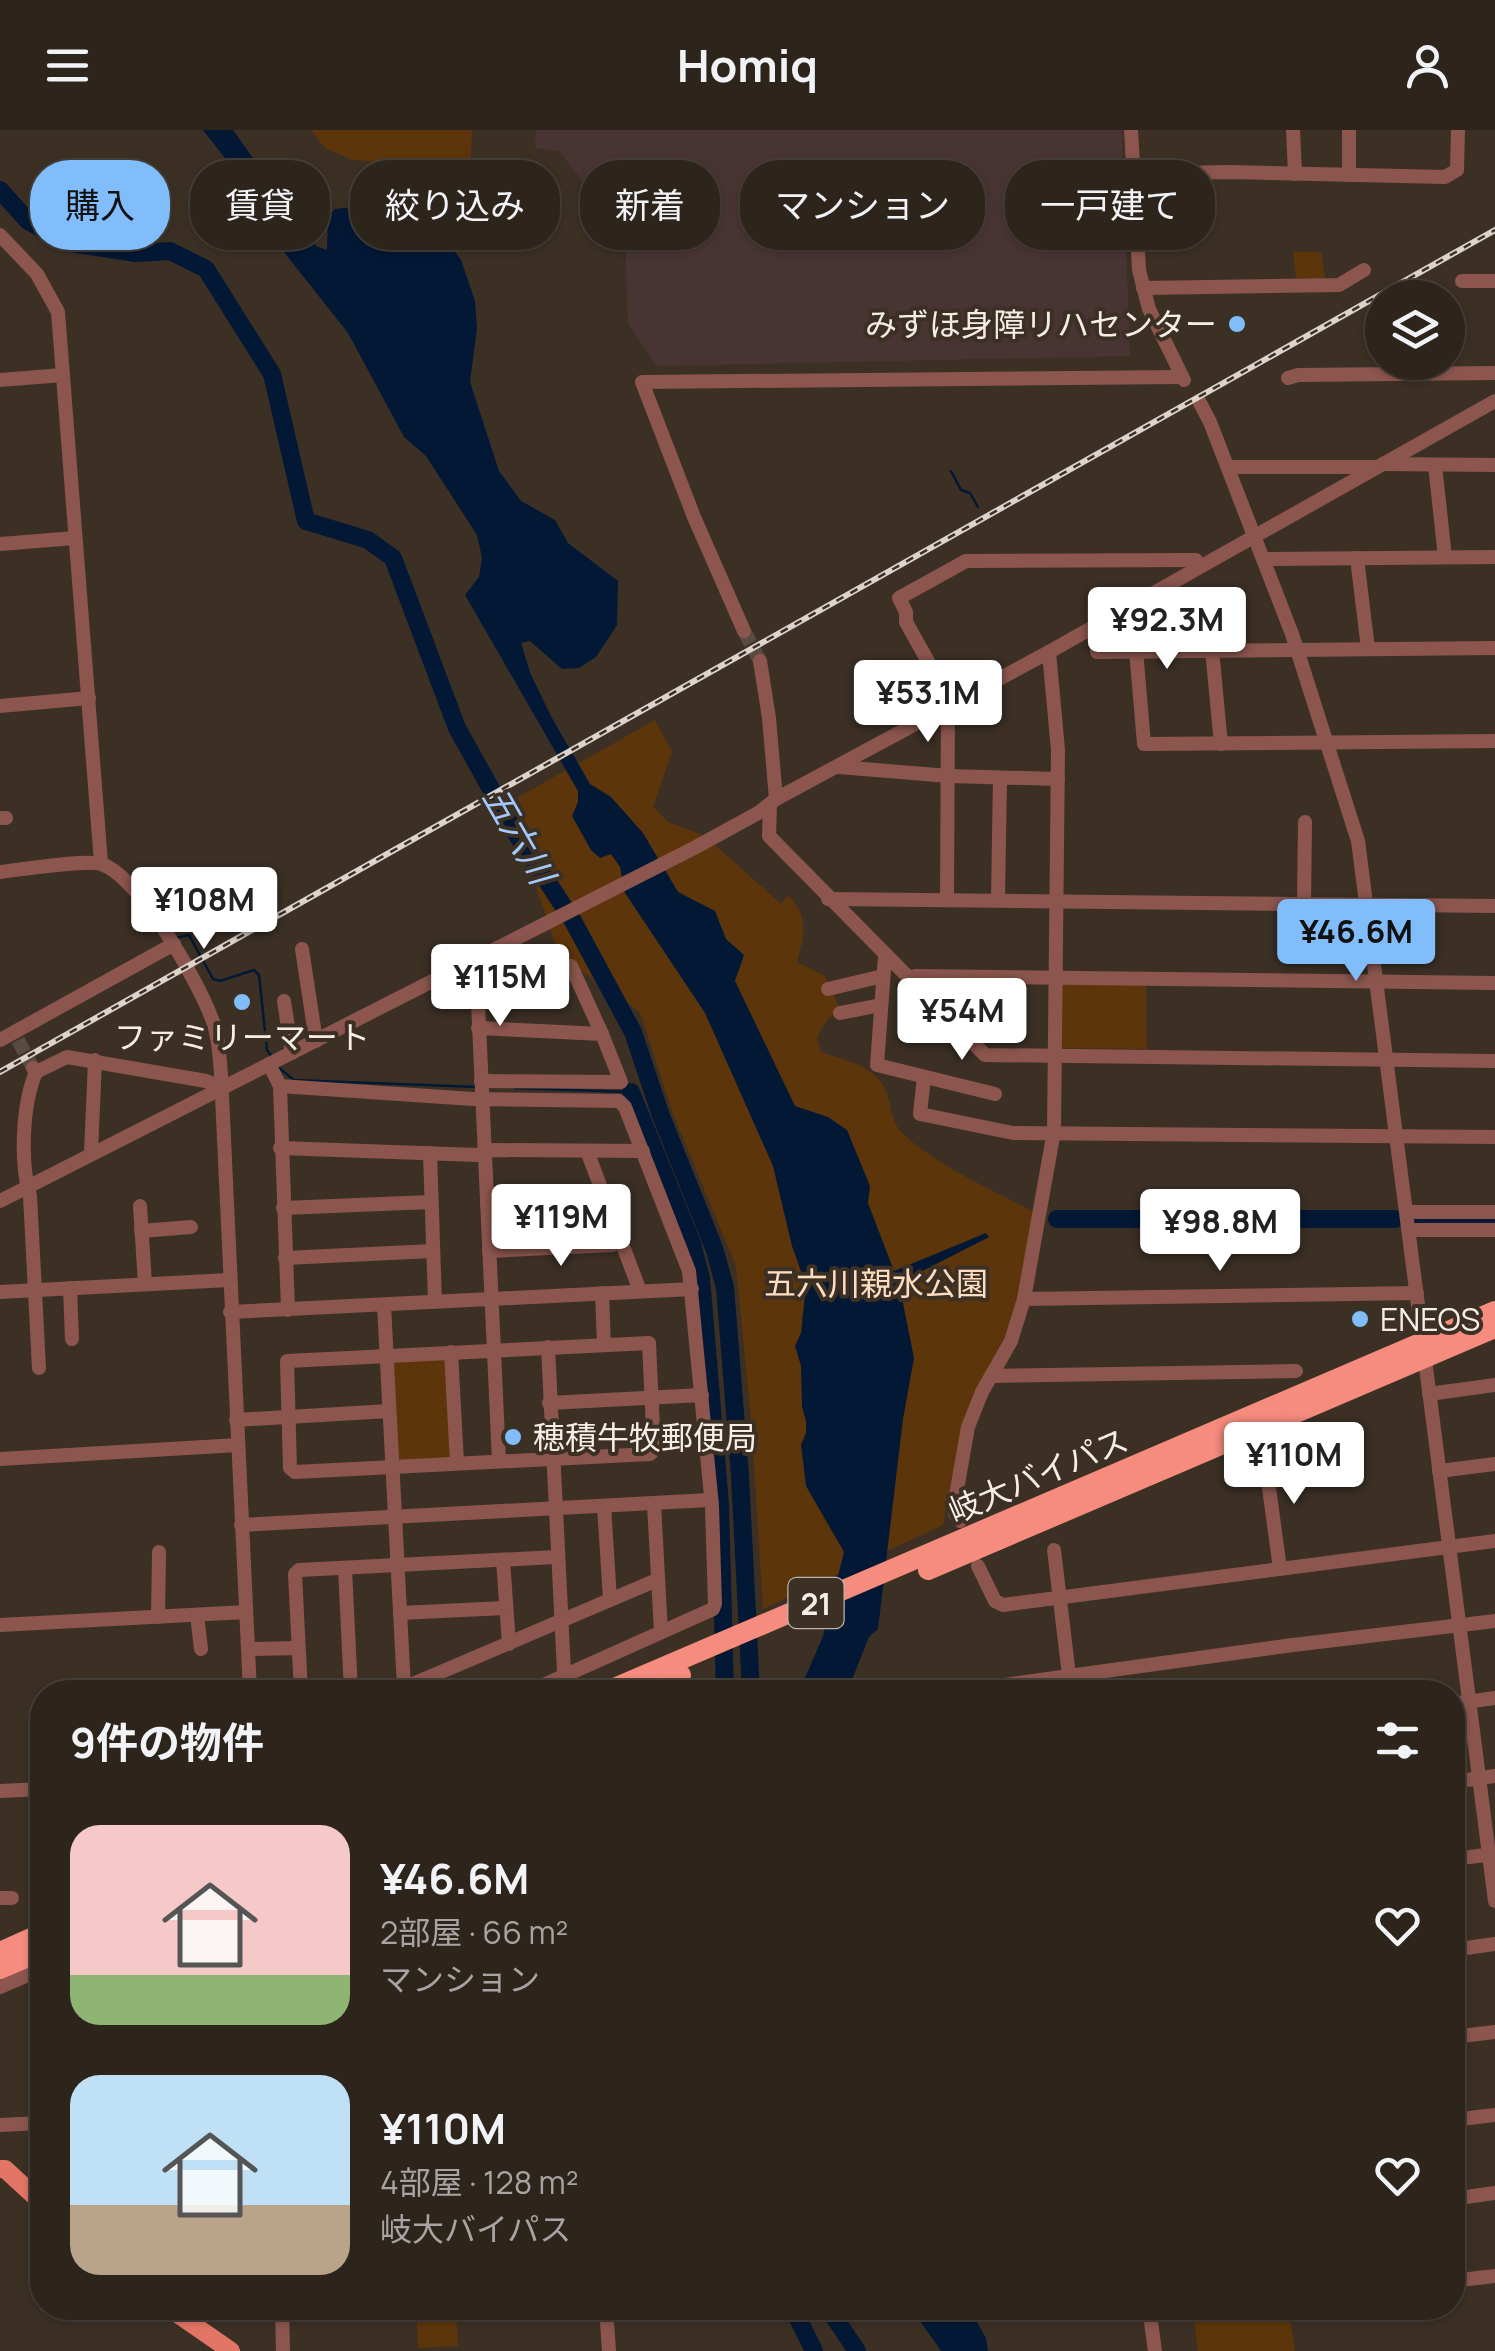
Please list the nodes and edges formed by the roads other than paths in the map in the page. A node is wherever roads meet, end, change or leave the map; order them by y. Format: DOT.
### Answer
graph roads {
  1 [pos="1131,130"];
  2 [pos="1293,130"];
  3 [pos="1349,130"];
  4 [pos="1458,130"];
  5 [pos="1132,160"];
  6 [pos="1215,174"];
  7 [pos="1295,174"];
  8 [pos="1349,174"];
  9 [pos="0,235"];
  10 [pos="1136,250"];
  11 [pos="1364,270"];
  12 [pos="1465,281"];
  13 [pos="1495,281"];
  14 [pos="1143,288"];
  15 [pos="1495,373"];
  16 [pos="63,375"];
  17 [pos="1288,378"];
  18 [pos="0,380"];
  19 [pos="1495,401"];
  20 [pos="1199,402"];
  21 [pos="1495,464"];
  22 [pos="1435,465"];
  23 [pos="1380,466"];
  24 [pos="1228,467"];
  25 [pos="1254,536"];
  26 [pos="76,538"];
  27 [pos="0,544"];
  28 [pos="1495,557"];
  29 [pos="1357,558"];
  30 [pos="1445,558"];
  31 [pos="1262,559"];
  32 [pos="1196,560"];
  33 [pos="1096,625"];
  34 [pos="744,631"];
  35 [pos="1495,648"];
  36 [pos="1368,649"];
  37 [pos="1136,650"];
  38 [pos="1212,650"];
  39 [pos="1297,650"];
  40 [pos="1049,652"];
  41 [pos="760,661"];
  42 [pos="89,698"];
  43 [pos="949,705"];
  44 [pos="0,706"];
  45 [pos="1495,740"];
  46 [pos="1221,744"];
  47 [pos="1330,744"];
  48 [pos="836,766"];
  49 [pos="949,776"];
  50 [pos="1000,778"];
  51 [pos="1058,779"];
  52 [pos="773,802"];
  53 [pos="1305,822"];
  54 [pos="101,863"];
  55 [pos="0,872"];
  56 [pos="948,898"];
  57 [pos="828,899"];
  58 [pos="998,900"];
  59 [pos="1057,900"];
  60 [pos="1304,904"];
  61 [pos="1368,904"];
  62 [pos="1495,906"];
  63 [pos="174,944"];
  64 [pos="302,949"];
  65 [pos="885,956"];
  66 [pos="476,960"];
  67 [pos="571,966"];
  68 [pos="883,976"];
  69 [pos="1056,978"];
  70 [pos="908,979"];
  71 [pos="1377,981"];
  72 [pos="1495,983"];
  73 [pos="828,990"];
  74 [pos="284,1001"];
  75 [pos="881,1005"];
  76 [pos="840,1013"];
  77 [pos="478,1028"];
  78 [pos="602,1034"];
  79 [pos="11,1038"];
  80 [pos="316,1041"];
  81 [pos="292,1053"];
  82 [pos="1055,1054"];
  83 [pos="1386,1059"];
  84 [pos="96,1060"];
  85 [pos="1495,1061"];
  86 [pos="269,1064"];
  87 [pos="924,1077"];
  88 [pos="481,1081"];
  89 [pos="280,1086"];
  90 [pos="221,1088"];
  91 [pos="994,1094"];
  92 [pos="481,1099"];
  93 [pos="1054,1132"];
  94 [pos="1396,1135"];
  95 [pos="1495,1137"];
  96 [pos="280,1148"];
  97 [pos="587,1151"];
  98 [pos="643,1151"];
  99 [pos="484,1152"];
  100 [pos="91,1153"];
  101 [pos="430,1153"];
  102 [pos="27,1187"];
  103 [pos="603,1195"];
  104 [pos="0,1201"];
  105 [pos="432,1202"];
  106 [pos="486,1204"];
  107 [pos="140,1206"];
  108 [pos="283,1208"];
  109 [pos="1407,1212"];
  110 [pos="1495,1212"];
  111 [pos="191,1227"];
  112 [pos="1409,1230"];
  113 [pos="1495,1230"];
  114 [pos="141,1231"];
  115 [pos="622,1241"];
  116 [pos="433,1251"];
  117 [pos="489,1251"];
  118 [pos="285,1258"];
  119 [pos="229,1280"];
  120 [pos="145,1284"];
  121 [pos="70,1288"];
  122 [pos="692,1289"];
  123 [pos="35,1290"];
  124 [pos="640,1291"];
  125 [pos="0,1292"];
  126 [pos="1416,1292"];
  127 [pos="602,1293"];
  128 [pos="491,1299"];
  129 [pos="1024,1300"];
  130 [pos="435,1302"];
  131 [pos="384,1305"];
  132 [pos="288,1310"];
  133 [pos="1495,1311"];
  134 [pos="230,1312"];
  135 [pos="1495,1328"];
  136 [pos="72,1340"];
  137 [pos="604,1344"];
  138 [pos="548,1348"];
  139 [pos="1425,1349"];
  140 [pos="493,1350"];
  141 [pos="450,1352"];
  142 [pos="386,1356"];
  143 [pos="39,1368"];
  144 [pos="1296,1372"];
  145 [pos="991,1376"];
  146 [pos="1495,1385"];
  147 [pos="1429,1394"];
  148 [pos="702,1395"];
  149 [pos="651,1398"];
  150 [pos="549,1403"];
  151 [pos="389,1411"];
  152 [pos="287,1416"];
  153 [pos="236,1420"];
  154 [pos="238,1446"];
  155 [pos="1264,1450"];
  156 [pos="552,1458"];
  157 [pos="0,1459"];
  158 [pos="498,1461"];
  159 [pos="458,1463"];
  160 [pos="1495,1464"];
  161 [pos="392,1466"];
  162 [pos="1440,1472"];
  163 [pos="709,1500"];
  164 [pos="654,1504"];
  165 [pos="604,1506"];
  166 [pos="554,1508"];
  167 [pos="394,1517"];
  168 [pos="960,1521"];
  169 [pos="241,1525"];
  170 [pos="1495,1541"];
  171 [pos="1451,1547"];
  172 [pos="1054,1550"];
  173 [pos="159,1552"];
  174 [pos="556,1557"];
  175 [pos="503,1560"];
  176 [pos="396,1565"];
  177 [pos="978,1566"];
  178 [pos="345,1568"];
  179 [pos="1280,1569"];
  180 [pos="657,1580"];
  181 [pos="1060,1596"];
  182 [pos="610,1599"];
  183 [pos="504,1608"];
  184 [pos="246,1612"];
  185 [pos="400,1612"];
  186 [pos="197,1615"];
  187 [pos="158,1617"];
  188 [pos="1495,1621"];
  189 [pos="560,1622"];
  190 [pos="0,1625"];
  191 [pos="1460,1625"];
  192 [pos="661,1632"];
  193 [pos="508,1644"];
  194 [pos="298,1648"];
  195 [pos="201,1649"];
  196 [pos="248,1649"];
  197 [pos="705,1657"];
  198 [pos="1068,1674"];
  199 [pos="249,1680"];
  200 [pos="300,1680"];
  201 [pos="351,1680"];
  202 [pos="399,1680"];
  203 [pos="423,1680"];
  204 [pos="564,1680"];
  205 [pos="571,1680"];
  206 [pos="639,1680"];
  207 [pos="664,1680"];
  208 [pos="1030,1680"];
  209 [pos="1069,1680"];
  210 [pos="1495,1698"];
  211 [pos="1470,1702"];
  212 [pos="1465,1703"];
  213 [pos="1487,1777"];
  214 [pos="30,1790"];
  215 [pos="0,1791"];
  216 [pos="1492,1854"];
  217 [pos="1465,1857"];
  218 [pos="1495,1901"];
  219 [pos="30,1939"];
  220 [pos="1495,1944"];
  221 [pos="1465,1948"];
  222 [pos="0,1952"];
  223 [pos="30,1956"];
  224 [pos="0,1969"];
  225 [pos="30,1974"];
  226 [pos="0,1987"];
  227 [pos="1495,2032"];
  228 [pos="1465,2035"];
  229 [pos="1495,2115"];
  230 [pos="1465,2118"];
  231 [pos="30,2124"];
  232 [pos="0,2125"];
  233 [pos="2,2168"];
  234 [pos="30,2192"];
  235 [pos="1495,2194"];
  236 [pos="1465,2197"];
  237 [pos="1495,2276"];
  238 [pos="1465,2279"];
  239 [pos="181,2320"];
  240 [pos="282,2320"];
  241 [pos="607,2320"];
  242 [pos="1151,2320"];
  243 [pos="204,2343"];
  244 [pos="231,2351"];
  245 [pos="283,2351"];
  246 [pos="608,2351"];
  247 [pos="1155,2351"];
  1 -- 5 [label="street"];
  2 -- 7 [label="street"];
  3 -- 8 [label="street"];
  4 -- 8 [label="street"];
  6 -- 7 [label="street"];
  7 -- 8 [label="street"];
  9 -- 16 [label="street"];
  10 -- 14 [label="street"];
  11 -- 14 [label="street"];
  12 -- 13 [label="street"];
  14 -- 34 [label="street"];
  15 -- 17 [label="street"];
  16 -- 18 [label="street"];
  16 -- 26 [label="street"];
  19 -- 23 [label="street"];
  20 -- 24 [label="street"];
  21 -- 22 [label="street"];
  22 -- 23 [label="street"];
  22 -- 30 [label="street"];
  23 -- 24 [label="street"];
  23 -- 25 [label="street"];
  24 -- 25 [label="street"];
  25 -- 31 [label="street"];
  25 -- 33 [label="street"];
  26 -- 27 [label="street"];
  26 -- 42 [label="street"];
  28 -- 30 [label="street"];
  29 -- 30 [label="street"];
  29 -- 31 [label="street"];
  29 -- 36 [label="street"];
  31 -- 39 [label="street"];
  32 -- 43 [label="street"];
  33 -- 37 [label="street"];
  33 -- 40 [label="street"];
  35 -- 36 [label="street"];
  36 -- 39 [label="street"];
  37 -- 38 [label="street"];
  37 -- 46 [label="street"];
  38 -- 39 [label="street"];
  38 -- 46 [label="street"];
  39 -- 47 [label="street"];
  40 -- 43 [label="street"];
  40 -- 51 [label="street"];
  41 -- 52 [label="street"];
  42 -- 44 [label="street"];
  42 -- 54 [label="street"];
  43 -- 48 [label="street"];
  43 -- 49 [label="street"];
  45 -- 47 [label="street"];
  46 -- 47 [label="street"];
  47 -- 61 [label="street"];
  48 -- 49 [label="street"];
  48 -- 52 [label="street"];
  49 -- 50 [label="street"];
  49 -- 56 [label="street"];
  50 -- 51 [label="street"];
  50 -- 58 [label="street"];
  51 -- 59 [label="street"];
  52 -- 57 [label="street"];
  52 -- 66 [label="street"];
  53 -- 60 [label="street"];
  54 -- 55 [label="street"];
  54 -- 63 [label="street"];
  56 -- 57 [label="street"];
  56 -- 58 [label="street"];
  57 -- 65 [label="street"];
  58 -- 59 [label="street"];
  59 -- 60 [label="street"];
  59 -- 69 [label="street"];
  60 -- 61 [label="street"];
  61 -- 62 [label="street"];
  61 -- 71 [label="street"];
  63 -- 79 [label="street"];
  63 -- 90 [label="street"];
  64 -- 80 [label="street"];
  65 -- 68 [label="street"];
  65 -- 70 [label="street"];
  66 -- 77 [label="street"];
  66 -- 80 [label="street"];
  67 -- 78 [label="street"];
  68 -- 73 [label="street"];
  68 -- 75 [label="street"];
  69 -- 70 [label="street"];
  69 -- 71 [label="street"];
  69 -- 82 [label="street"];
  70 -- 82 [label="street"];
  71 -- 72 [label="street"];
  71 -- 83 [label="street"];
  74 -- 81 [label="street"];
  75 -- 76 [label="street"];
  75 -- 87 [label="street"];
  77 -- 78 [label="street"];
  77 -- 88 [label="street"];
  78 -- 88 [label="street"];
  80 -- 81 [label="street"];
  81 -- 86 [label="street"];
  82 -- 83 [label="street"];
  82 -- 93 [label="street"];
  83 -- 85 [label="street"];
  83 -- 94 [label="street"];
  84 -- 90 [label="street"];
  84 -- 100 [label="street"];
  84 -- 102 [label="street"];
  86 -- 89 [label="street"];
  86 -- 90 [label="street"];
  87 -- 91 [label="street"];
  87 -- 93 [label="street"];
  88 -- 92 [label="street"];
  89 -- 92 [label="street"];
  89 -- 96 [label="street"];
  90 -- 100 [label="street"];
  90 -- 119 [label="street"];
  92 -- 98 [label="street"];
  92 -- 99 [label="street"];
  93 -- 94 [label="street"];
  93 -- 129 [label="street"];
  94 -- 95 [label="street"];
  94 -- 109 [label="street"];
  96 -- 101 [label="street"];
  96 -- 108 [label="street"];
  97 -- 98 [label="street"];
  97 -- 99 [label="street"];
  97 -- 103 [label="street"];
  98 -- 122 [label="street"];
  99 -- 101 [label="street"];
  99 -- 106 [label="street"];
  100 -- 102 [label="street"];
  101 -- 105 [label="street"];
  102 -- 104 [label="street"];
  102 -- 123 [label="street"];
  103 -- 106 [label="street"];
  103 -- 115 [label="street"];
  105 -- 108 [label="street"];
  105 -- 116 [label="street"];
  106 -- 117 [label="street"];
  107 -- 114 [label="street"];
  108 -- 118 [label="street"];
  109 -- 110 [label="street"];
  109 -- 112 [label="street"];
  111 -- 114 [label="street"];
  112 -- 113 [label="street"];
  112 -- 126 [label="street"];
  114 -- 120 [label="street"];
  115 -- 117 [label="street"];
  115 -- 124 [label="street"];
  116 -- 118 [label="street"];
  116 -- 130 [label="street"];
  117 -- 128 [label="street"];
  118 -- 132 [label="street"];
  119 -- 120 [label="street"];
  119 -- 134 [label="street"];
  120 -- 121 [label="street"];
  121 -- 123 [label="street"];
  121 -- 136 [label="street"];
  122 -- 124 [label="street"];
  122 -- 148 [label="street"];
  123 -- 125 [label="street"];
  123 -- 143 [label="street"];
  124 -- 127 [label="street"];
  126 -- 129 [label="street"];
  126 -- 139 [label="street"];
  127 -- 128 [label="street"];
  127 -- 137 [label="street"];
  128 -- 130 [label="street"];
  128 -- 140 [label="street"];
  129 -- 145 [label="street"];
  130 -- 131 [label="street"];
  131 -- 132 [label="street"];
  131 -- 142 [label="street"];
  132 -- 134 [label="street"];
  133 -- 139 [label="highway, 岐大バイパス / 21"];
  134 -- 153 [label="street"];
  135 -- 139 [label="highway, 岐大バイパス / 21"];
  137 -- 138 [label="street"];
  137 -- 149 [label="street"];
  138 -- 140 [label="street"];
  138 -- 150 [label="street"];
  139 -- 147 [label="street"];
  139 -- 197 [label="highway, 岐大バイパス / 21"];
  140 -- 141 [label="street"];
  140 -- 158 [label="street"];
  141 -- 142 [label="street"];
  141 -- 159 [label="street"];
  142 -- 151 [label="street"];
  142 -- 152 [label="street"];
  144 -- 145 [label="street"];
  145 -- 168 [label="street"];
  146 -- 147 [label="street"];
  147 -- 162 [label="street"];
  148 -- 149 [label="street"];
  148 -- 163 [label="street"];
  149 -- 150 [label="street"];
  149 -- 156 [label="street"];
  150 -- 156 [label="street"];
  151 -- 152 [label="street"];
  151 -- 161 [label="street"];
  152 -- 153 [label="street"];
  152 -- 161 [label="street"];
  153 -- 154 [label="street"];
  154 -- 157 [label="street"];
  154 -- 169 [label="street"];
  155 -- 179 [label="street"];
  156 -- 158 [label="street"];
  156 -- 166 [label="street"];
  158 -- 159 [label="street"];
  159 -- 161 [label="street"];
  160 -- 162 [label="street"];
  161 -- 167 [label="street"];
  162 -- 171 [label="street"];
  163 -- 164 [label="street"];
  163 -- 192 [label="street"];
  164 -- 165 [label="street"];
  164 -- 180 [label="street"];
  165 -- 166 [label="street"];
  165 -- 182 [label="street"];
  166 -- 167 [label="street"];
  166 -- 174 [label="street"];
  167 -- 169 [label="street"];
  167 -- 176 [label="street"];
  169 -- 184 [label="street"];
  170 -- 171 [label="street"];
  171 -- 179 [label="street"];
  171 -- 191 [label="street"];
  172 -- 181 [label="street"];
  173 -- 187 [label="street"];
  174 -- 175 [label="street"];
  174 -- 189 [label="street"];
  175 -- 176 [label="street"];
  175 -- 183 [label="street"];
  176 -- 178 [label="street"];
  176 -- 185 [label="street"];
  177 -- 181 [label="street"];
  178 -- 194 [label="street"];
  178 -- 201 [label="street"];
  179 -- 181 [label="street"];
  180 -- 182 [label="street"];
  180 -- 192 [label="street"];
  181 -- 198 [label="street"];
  182 -- 189 [label="street"];
  183 -- 185 [label="street"];
  183 -- 193 [label="street"];
  184 -- 186 [label="street"];
  184 -- 196 [label="street"];
  185 -- 202 [label="street"];
  186 -- 187 [label="street"];
  186 -- 195 [label="street"];
  187 -- 190 [label="street"];
  188 -- 191 [label="street"];
  189 -- 193 [label="street"];
  189 -- 204 [label="street"];
  191 -- 198 [label="street"];
  191 -- 211 [label="street"];
  192 -- 205 [label="street"];
  193 -- 203 [label="street"];
  194 -- 196 [label="street"];
  194 -- 200 [label="street"];
  196 -- 199 [label="street"];
  197 -- 206 [label="highway, 岐大バイパス / 21"];
  197 -- 207 [label="highway, 岐大バイパス / 21"];
  198 -- 208 [label="street"];
  198 -- 209 [label="street"];
  210 -- 211 [label="street"];
  211 -- 212 [label="street"];
  211 -- 213 [label="street"];
  213 -- 216 [label="street"];
  214 -- 215 [label="street"];
  216 -- 217 [label="street"];
  216 -- 218 [label="street"];
  219 -- 222 [label="highway"];
  220 -- 221 [label="street"];
  223 -- 224 [label="highway"];
  225 -- 226 [label="street"];
  227 -- 228 [label="street"];
  229 -- 230 [label="street"];
  231 -- 232 [label="street"];
  233 -- 234 [label="main road"];
  235 -- 236 [label="street"];
  237 -- 238 [label="street"];
  239 -- 243 [label="main road"];
  240 -- 245 [label="street"];
  241 -- 246 [label="street"];
  242 -- 247 [label="street"];
  243 -- 244 [label="main road"];
}
